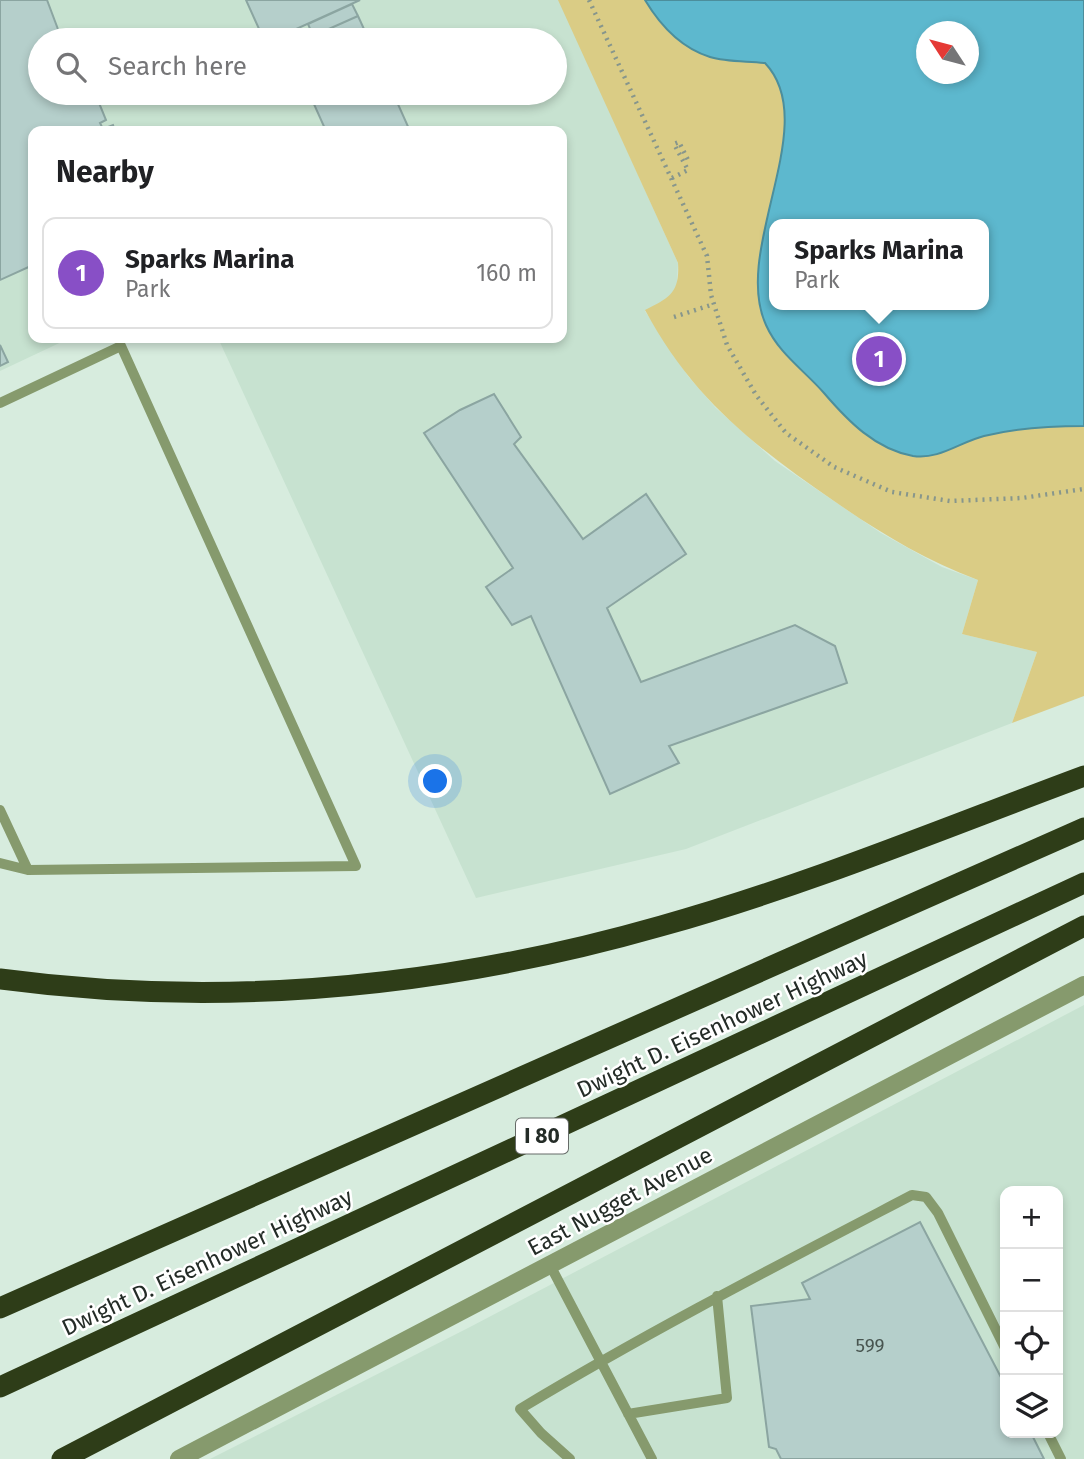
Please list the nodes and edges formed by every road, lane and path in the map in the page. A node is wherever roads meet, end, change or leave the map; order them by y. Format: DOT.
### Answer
graph roads {
  1 [pos="589,0"];
  2 [pos="689,162"];
  3 [pos="672,178"];
  4 [pos="714,304"];
  5 [pos="674,317"];
  6 [pos="0,403"];
  7 [pos="1084,489"];
  8 [pos="1084,776"];
  9 [pos="0,810"];
  10 [pos="1084,828"];
  11 [pos="0,863"];
  12 [pos="28,870"];
  13 [pos="1084,883"];
  14 [pos="1084,926"];
  15 [pos="0,979"];
  16 [pos="1084,985"];
  17 [pos="550,1265"];
  18 [pos="717,1296"];
  19 [pos="0,1308"];
  20 [pos="1000,1338"];
  21 [pos="600,1360"];
  22 [pos="0,1387"];
  23 [pos="628,1414"];
  24 [pos="1050,1438"];
  25 [pos="62,1459"];
  26 [pos="179,1459"];
  27 [pos="570,1459"];
  28 [pos="652,1459"];
  29 [pos="1061,1459"];
  1 -- 3 [label="path"];
  2 -- 3 [label="path"];
  3 -- 4 [label="path"];
  4 -- 5 [label="path"];
  4 -- 7 [label="path"];
  6 -- 12 [label="lane"];
  8 -- 15 [label="highway"];
  9 -- 12 [label="lane"];
  10 -- 19 [label="highway, Dwight D. Eisenhower Highway"];
  11 -- 12 [label="lane"];
  13 -- 22 [label="highway, Dwight D. Eisenhower Highway / I 80"];
  14 -- 25 [label="highway"];
  16 -- 17 [label="street, East Nugget Avenue"];
  17 -- 21 [label="lane"];
  17 -- 26 [label="street, East Nugget Avenue"];
  18 -- 20 [label="lane"];
  18 -- 21 [label="lane"];
  18 -- 23 [label="lane"];
  21 -- 23 [label="lane"];
  21 -- 27 [label="lane"];
  23 -- 28 [label="lane"];
  24 -- 29 [label="lane"];
}
